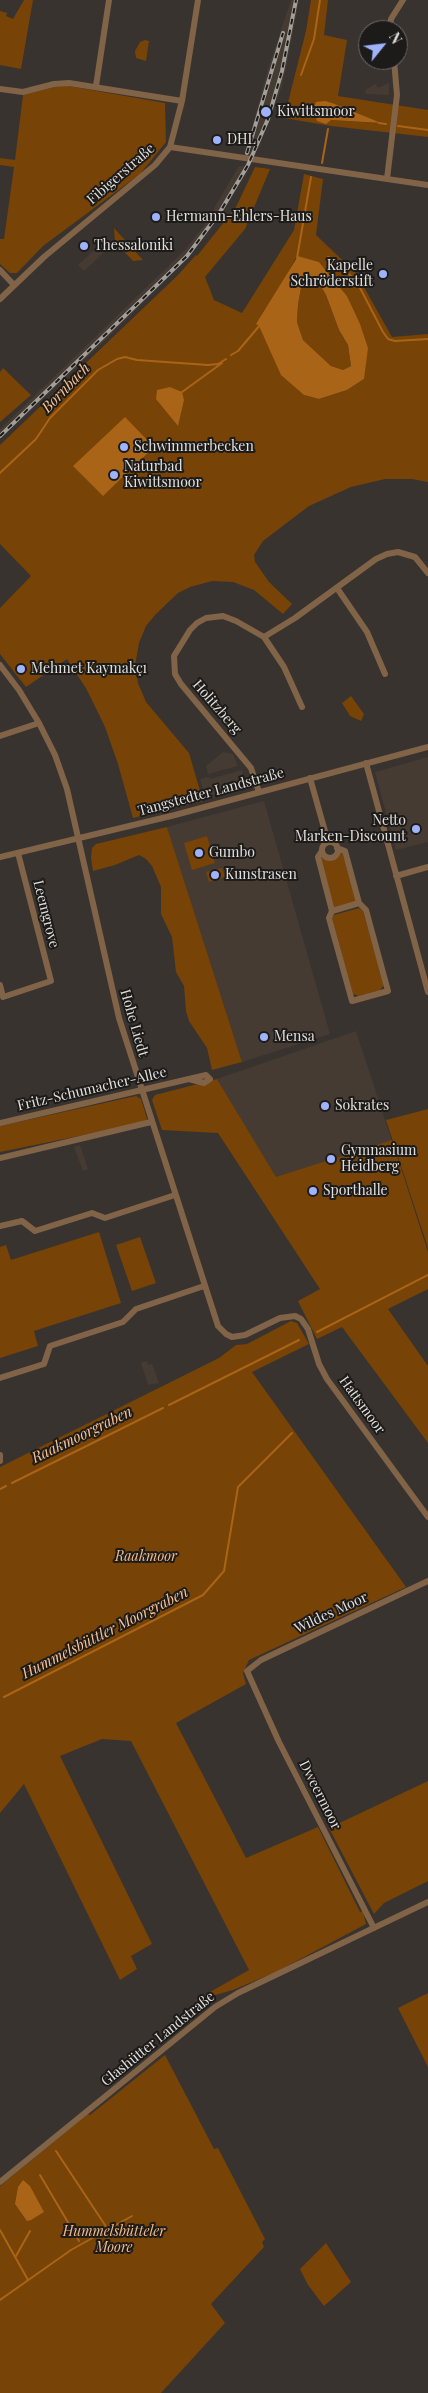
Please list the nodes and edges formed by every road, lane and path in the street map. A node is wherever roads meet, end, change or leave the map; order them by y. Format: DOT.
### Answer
graph roads {
  1 [pos="109,0"];
  2 [pos="198,0"];
  3 [pos="403,0"];
  4 [pos="391,20"];
  5 [pos="395,70"];
  6 [pos="96,86"];
  7 [pos="0,89"];
  8 [pos="182,101"];
  9 [pos="170,147"];
  10 [pos="387,179"];
  11 [pos="428,185"];
  12 [pos="0,270"];
  13 [pos="14,285"];
  14 [pos="0,300"];
  15 [pos="428,573"];
  16 [pos="337,588"];
  17 [pos="264,637"];
  18 [pos="0,665"];
  19 [pos="385,674"];
  20 [pos="302,707"];
  21 [pos="39,723"];
  22 [pos="0,736"];
  23 [pos="428,747"];
  24 [pos="366,763"];
  25 [pos="310,778"];
  26 [pos="259,792"];
  27 [pos="78,837"];
  28 [pos="328,842"];
  29 [pos="337,848"];
  30 [pos="322,851"];
  31 [pos="18,853"];
  32 [pos="0,857"];
  33 [pos="428,867"];
  34 [pos="396,876"];
  35 [pos="359,903"];
  36 [pos="332,911"];
  37 [pos="428,956"];
  38 [pos="419,959"];
  39 [pos="0,985"];
  40 [pos="428,992"];
  41 [pos="189,1079"];
  42 [pos="141,1090"];
  43 [pos="151,1122"];
  44 [pos="0,1123"];
  45 [pos="0,1158"];
  46 [pos="175,1195"];
  47 [pos="0,1226"];
  48 [pos="204,1286"];
  49 [pos="280,1318"];
  50 [pos="0,1378"];
  51 [pos="0,1454"];
  52 [pos="0,1461"];
  53 [pos="428,1517"];
  54 [pos="428,1580"];
  55 [pos="247,1672"];
  56 [pos="428,1902"];
  57 [pos="374,1928"];
  58 [pos="0,2182"];
  1 -- 6 [label="street"];
  2 -- 8 [label="street, Fibigerstraße"];
  3 -- 4 [label="street"];
  5 -- 10 [label="street"];
  6 -- 7 [label="street"];
  6 -- 8 [label="street"];
  8 -- 9 [label="street, Fibigerstraße"];
  9 -- 10 [label="street"];
  9 -- 13 [label="street, Fibigerstraße"];
  10 -- 11 [label="street"];
  12 -- 13 [label="street"];
  13 -- 14 [label="street, Fibigerstraße"];
  15 -- 16 [label="street"];
  16 -- 17 [label="street"];
  16 -- 19 [label="street"];
  17 -- 20 [label="street, Holitzberg"];
  17 -- 26 [label="street, Holitzberg"];
  18 -- 21 [label="street, Hohe Liedt"];
  21 -- 22 [label="street"];
  21 -- 27 [label="street, Hohe Liedt"];
  23 -- 24 [label="street, Tangstedter Landstraße"];
  24 -- 25 [label="street, Tangstedter Landstraße"];
  24 -- 34 [label="street"];
  25 -- 26 [label="street, Tangstedter Landstraße"];
  25 -- 28 [label="street"];
  26 -- 27 [label="street, Tangstedter Landstraße"];
  27 -- 31 [label="street, Tangstedter Landstraße"];
  27 -- 42 [label="street, Hohe Liedt"];
  28 -- 29 [label="street"];
  28 -- 30 [label="street"];
  29 -- 30 [label="street"];
  29 -- 35 [label="street"];
  30 -- 36 [label="street"];
  31 -- 32 [label="street, Tangstedter Landstraße"];
  31 -- 39 [label="street, Leemgrove"];
  33 -- 34 [label="street"];
  34 -- 38 [label="street"];
  35 -- 36 [label="street"];
  35 -- 36 [label="street"];
  37 -- 38 [label="street"];
  38 -- 40 [label="street"];
  41 -- 42 [label="street, Fritz-Schumacher-Allee"];
  42 -- 43 [label="street, Hohe Liedt"];
  42 -- 44 [label="street, Fritz-Schumacher-Allee"];
  43 -- 45 [label="street"];
  43 -- 46 [label="street, Hohe Liedt"];
  46 -- 47 [label="street"];
  46 -- 48 [label="street, Hohe Liedt"];
  48 -- 49 [label="street, Hohe Liedt"];
  48 -- 50 [label="street"];
  49 -- 53 [label="street, Hattsmoor"];
  51 -- 52 [label="street"];
  54 -- 55 [label="street, Wildes Moor"];
  55 -- 57 [label="street, Dweermoor"];
  56 -- 57 [label="street, Glashütter Landstraße"];
  57 -- 58 [label="street, Glashütter Landstraße"];
}
